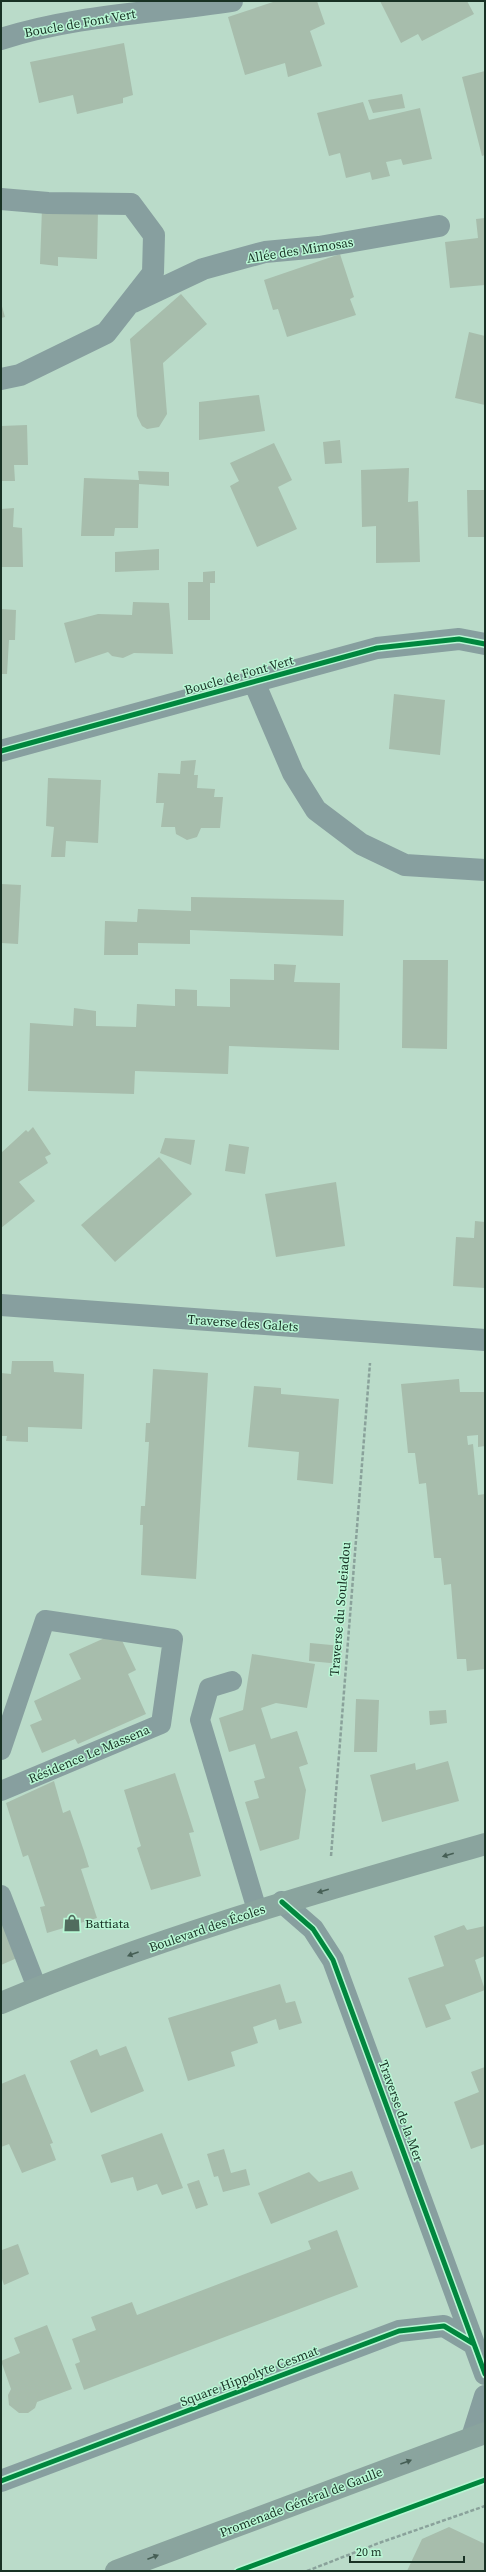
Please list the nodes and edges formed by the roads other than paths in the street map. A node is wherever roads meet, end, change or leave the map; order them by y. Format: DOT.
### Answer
graph roads {
  1 [pos="232,1"];
  2 [pos="1,40"];
  3 [pos="1,199"];
  4 [pos="439,226"];
  5 [pos="128,304"];
  6 [pos="1,379"];
  7 [pos="485,644"];
  8 [pos="254,682"];
  9 [pos="1,751"];
  10 [pos="485,870"];
  11 [pos="1,1305"];
  12 [pos="485,1340"];
  13 [pos="232,1681"];
  14 [pos="1,1750"];
  15 [pos="1,1790"];
  16 [pos="485,1844"];
  17 [pos="1,1895"];
  18 [pos="282,1902"];
  19 [pos="257,1910"];
  20 [pos="38,1988"];
  21 [pos="1,2003"];
  22 [pos="474,2344"];
  23 [pos="485,2374"];
  24 [pos="485,2396"];
  25 [pos="478,2435"];
  26 [pos="1,2481"];
  27 [pos="116,2571"];
  1 -- 2 [label="street, Boucle de Font Vert"];
  3 -- 5 [label="street"];
  4 -- 5 [label="street, Allée des Mimosas"];
  5 -- 6 [label="street, Allée des Mimosas"];
  7 -- 8 [label="street, Boucle de Font Vert"];
  8 -- 9 [label="street, Boucle de Font Vert"];
  8 -- 10 [label="street"];
  11 -- 12 [label="street, Traverse des Galets"];
  13 -- 19 [label="lane"];
  14 -- 15 [label="lane, Résidence Le Massena"];
  16 -- 18 [label="main road, Boulevard des Écoles, one-way"];
  17 -- 20 [label="lane"];
  18 -- 19 [label="main road, Boulevard des Écoles"];
  18 -- 22 [label="street, Traverse de la Mer"];
  19 -- 20 [label="main road, Boulevard des Écoles, one-way"];
  20 -- 21 [label="main road, Boulevard des Écoles"];
  22 -- 23 [label="street"];
  22 -- 26 [label="street, Square Hippolyte Cesmat"];
  24 -- 25 [label="street"];
  27 -- 25 [label="main road, Promenade Général de Gaulle, one-way"];
}
